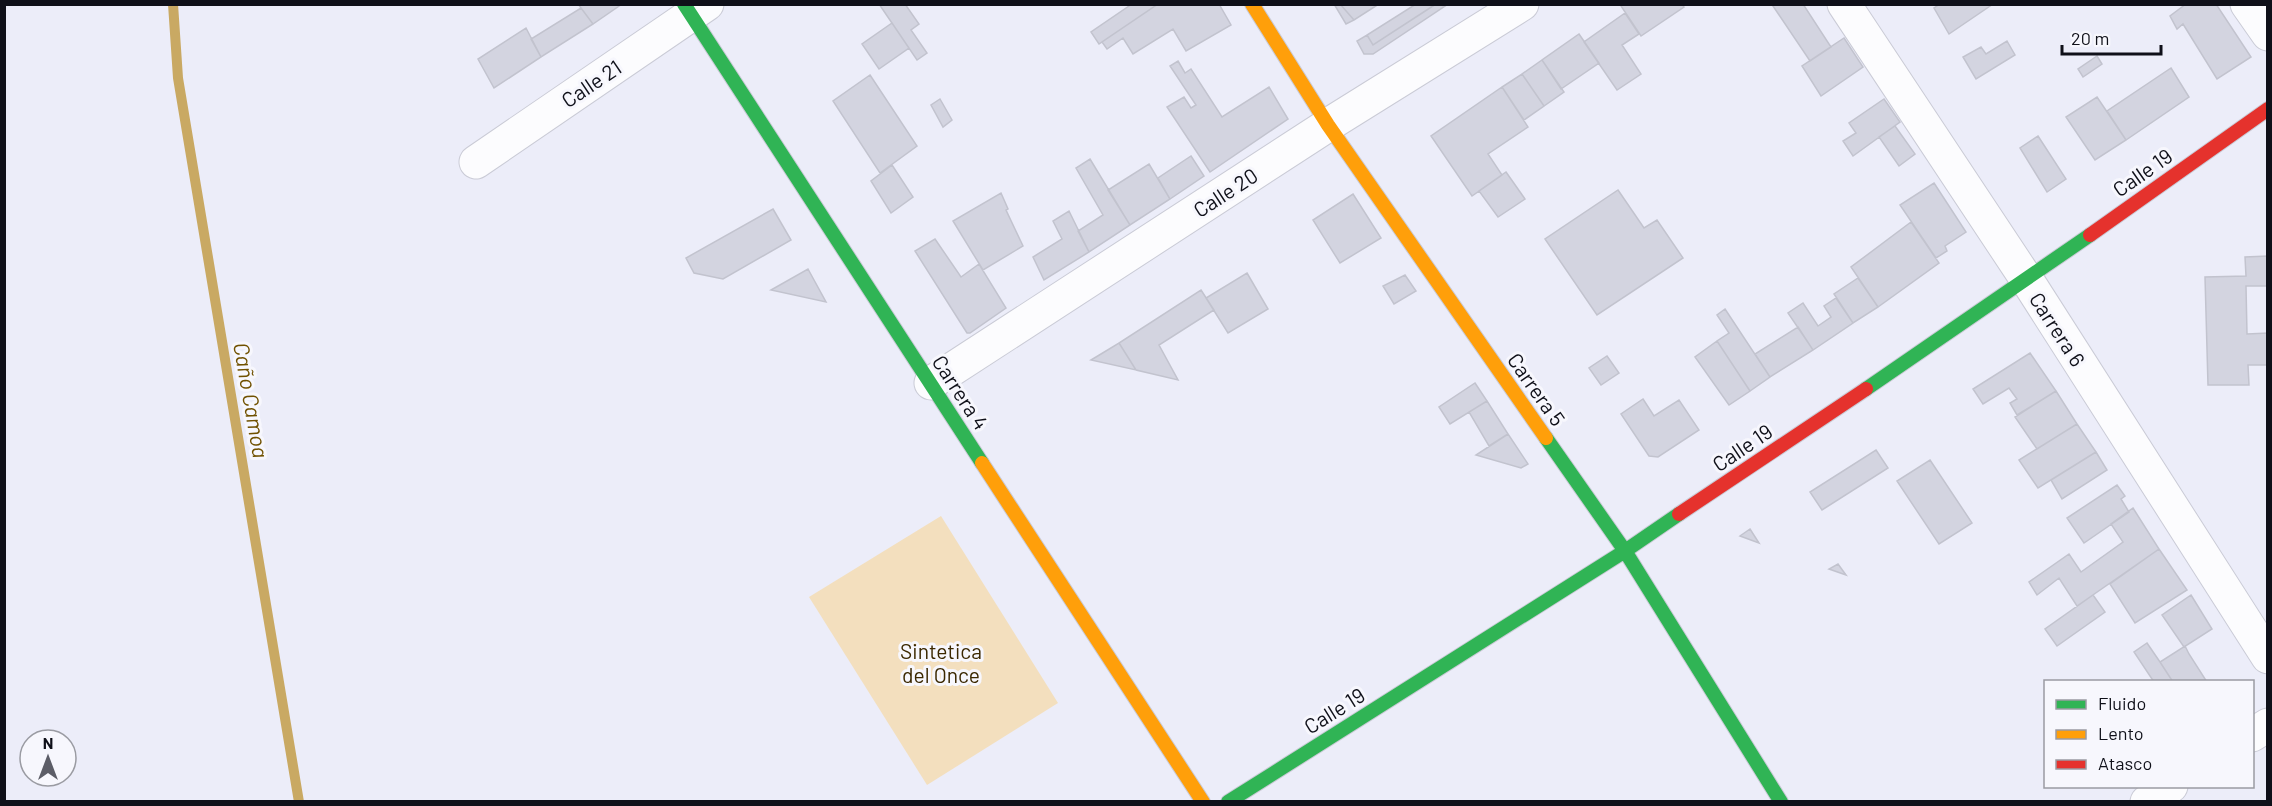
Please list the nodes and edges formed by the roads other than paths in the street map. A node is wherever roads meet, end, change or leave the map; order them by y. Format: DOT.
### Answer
graph roads {
  1 [pos="1252,4"];
  2 [pos="1522,4"];
  3 [pos="1844,4"];
  4 [pos="2247,4"];
  5 [pos="694,8"];
  6 [pos="2268,33"];
  7 [pos="2268,109"];
  8 [pos="1328,125"];
  9 [pos="476,162"];
  10 [pos="2027,280"];
  11 [pos="931,383"];
  12 [pos="1625,551"];
  13 [pos="2268,657"];
  14 [pos="2268,725"];
  15 [pos="2254,734"];
  16 [pos="2168,788"];
  17 [pos="1203,801"];
  18 [pos="1228,801"];
  19 [pos="1781,801"];
  20 [pos="2147,801"];
  1 -- 8 [label="street, Carrera 5"];
  2 -- 8 [label="street, Calle 20"];
  3 -- 10 [label="street, Carrera 6"];
  4 -- 6 [label="street"];
  5 -- 9 [label="street, Calle 21"];
  5 -- 11 [label="street, Carrera 4"];
  7 -- 10 [label="street, Calle 19"];
  8 -- 11 [label="street, Calle 20"];
  8 -- 12 [label="street, Carrera 5"];
  10 -- 12 [label="street, Calle 19"];
  10 -- 13 [label="street, Carrera 6"];
  11 -- 17 [label="street, Carrera 4"];
  12 -- 18 [label="street, Calle 19"];
  12 -- 19 [label="street, Carrera 5"];
  14 -- 15 [label="street"];
  16 -- 20 [label="street"];
}
